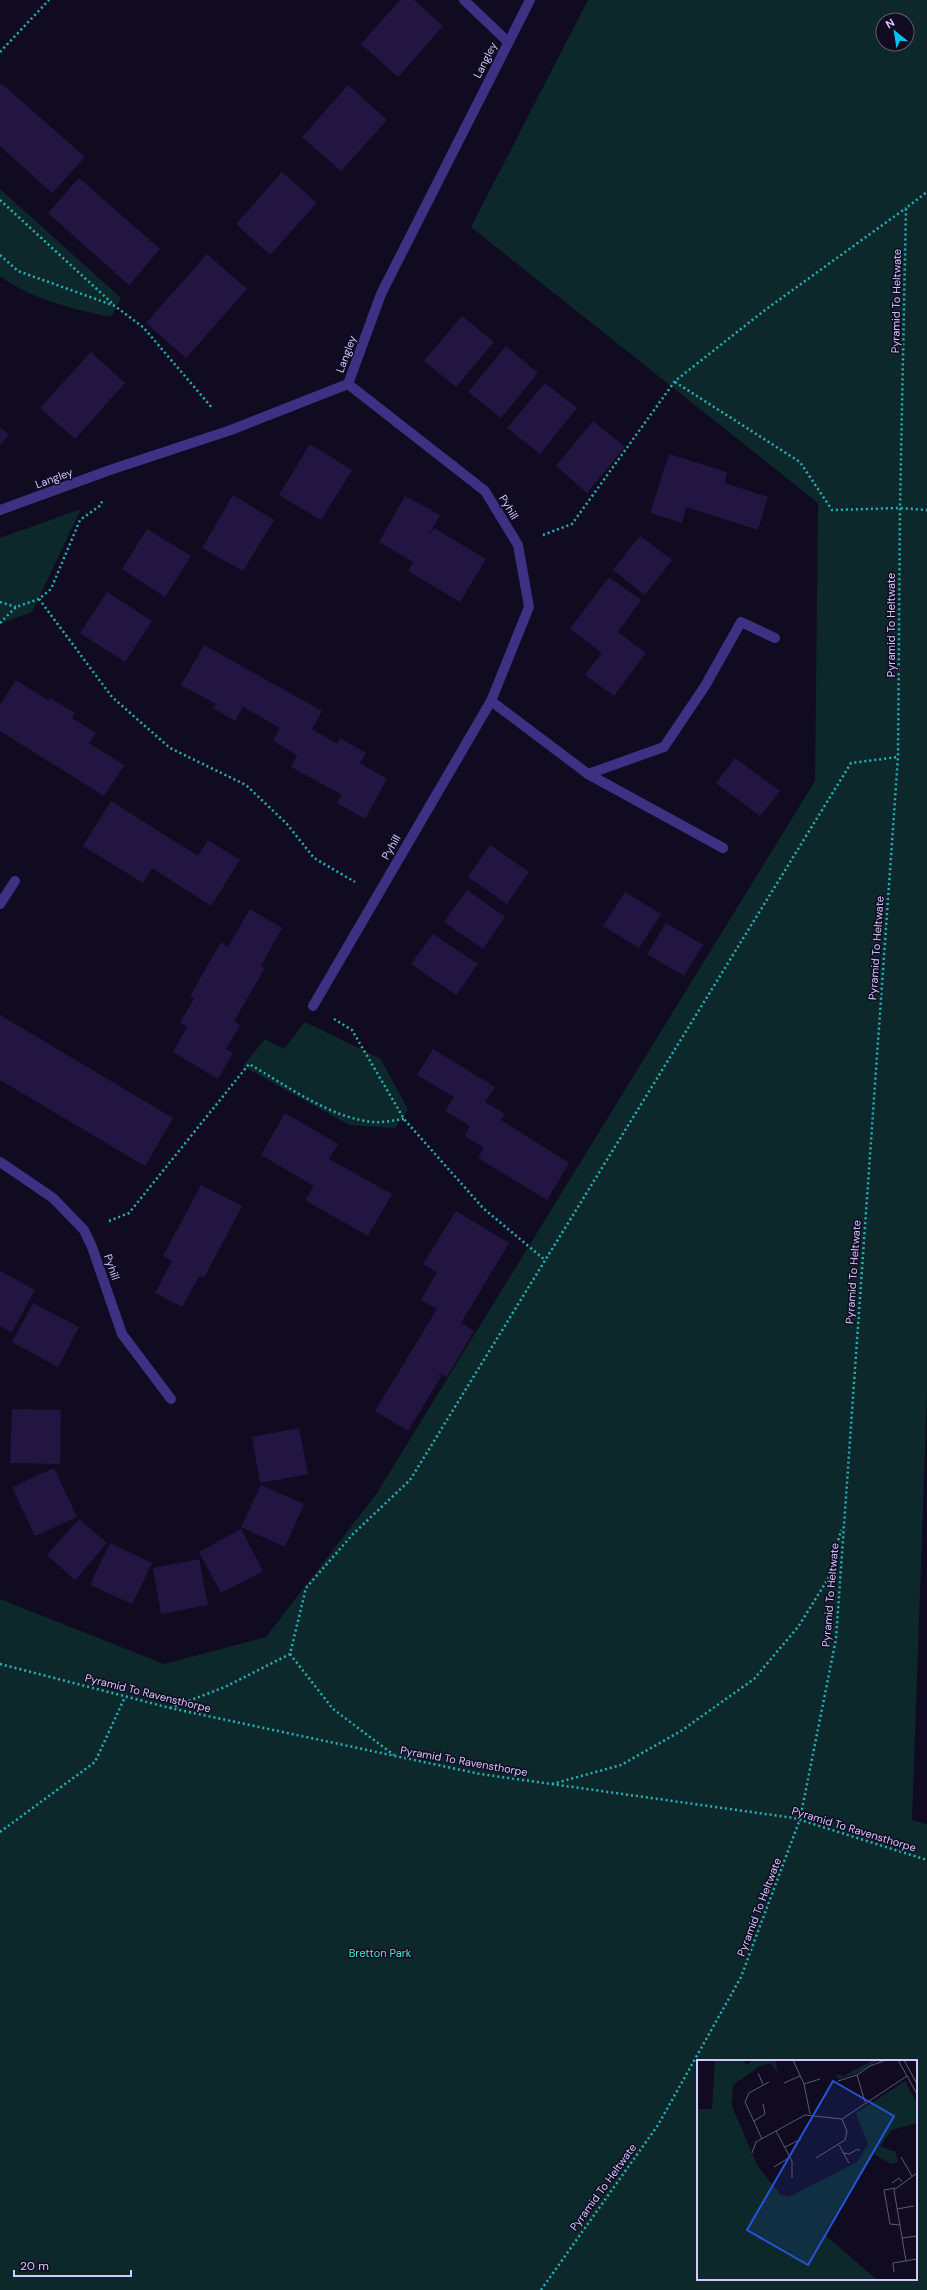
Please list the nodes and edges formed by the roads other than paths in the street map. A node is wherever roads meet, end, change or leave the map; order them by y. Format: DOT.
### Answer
graph roads {
  1 [pos="464,0"];
  2 [pos="530,0"];
  3 [pos="508,42"];
  4 [pos="348,384"];
  5 [pos="0,510"];
  6 [pos="775,638"];
  7 [pos="491,701"];
  8 [pos="588,774"];
  9 [pos="723,848"];
  10 [pos="15,881"];
  11 [pos="0,904"];
  12 [pos="313,1006"];
  13 [pos="1,1166"];
  14 [pos="171,1399"];
  1 -- 3 [label="street, Langley"];
  2 -- 3 [label="street, Langley"];
  3 -- 4 [label="street, Langley"];
  4 -- 5 [label="street, Langley"];
  4 -- 7 [label="street, Pyhill"];
  6 -- 8 [label="street"];
  7 -- 8 [label="street"];
  7 -- 12 [label="street, Pyhill"];
  8 -- 9 [label="street"];
  10 -- 11 [label="street"];
  13 -- 14 [label="street, Pyhill"];
}
